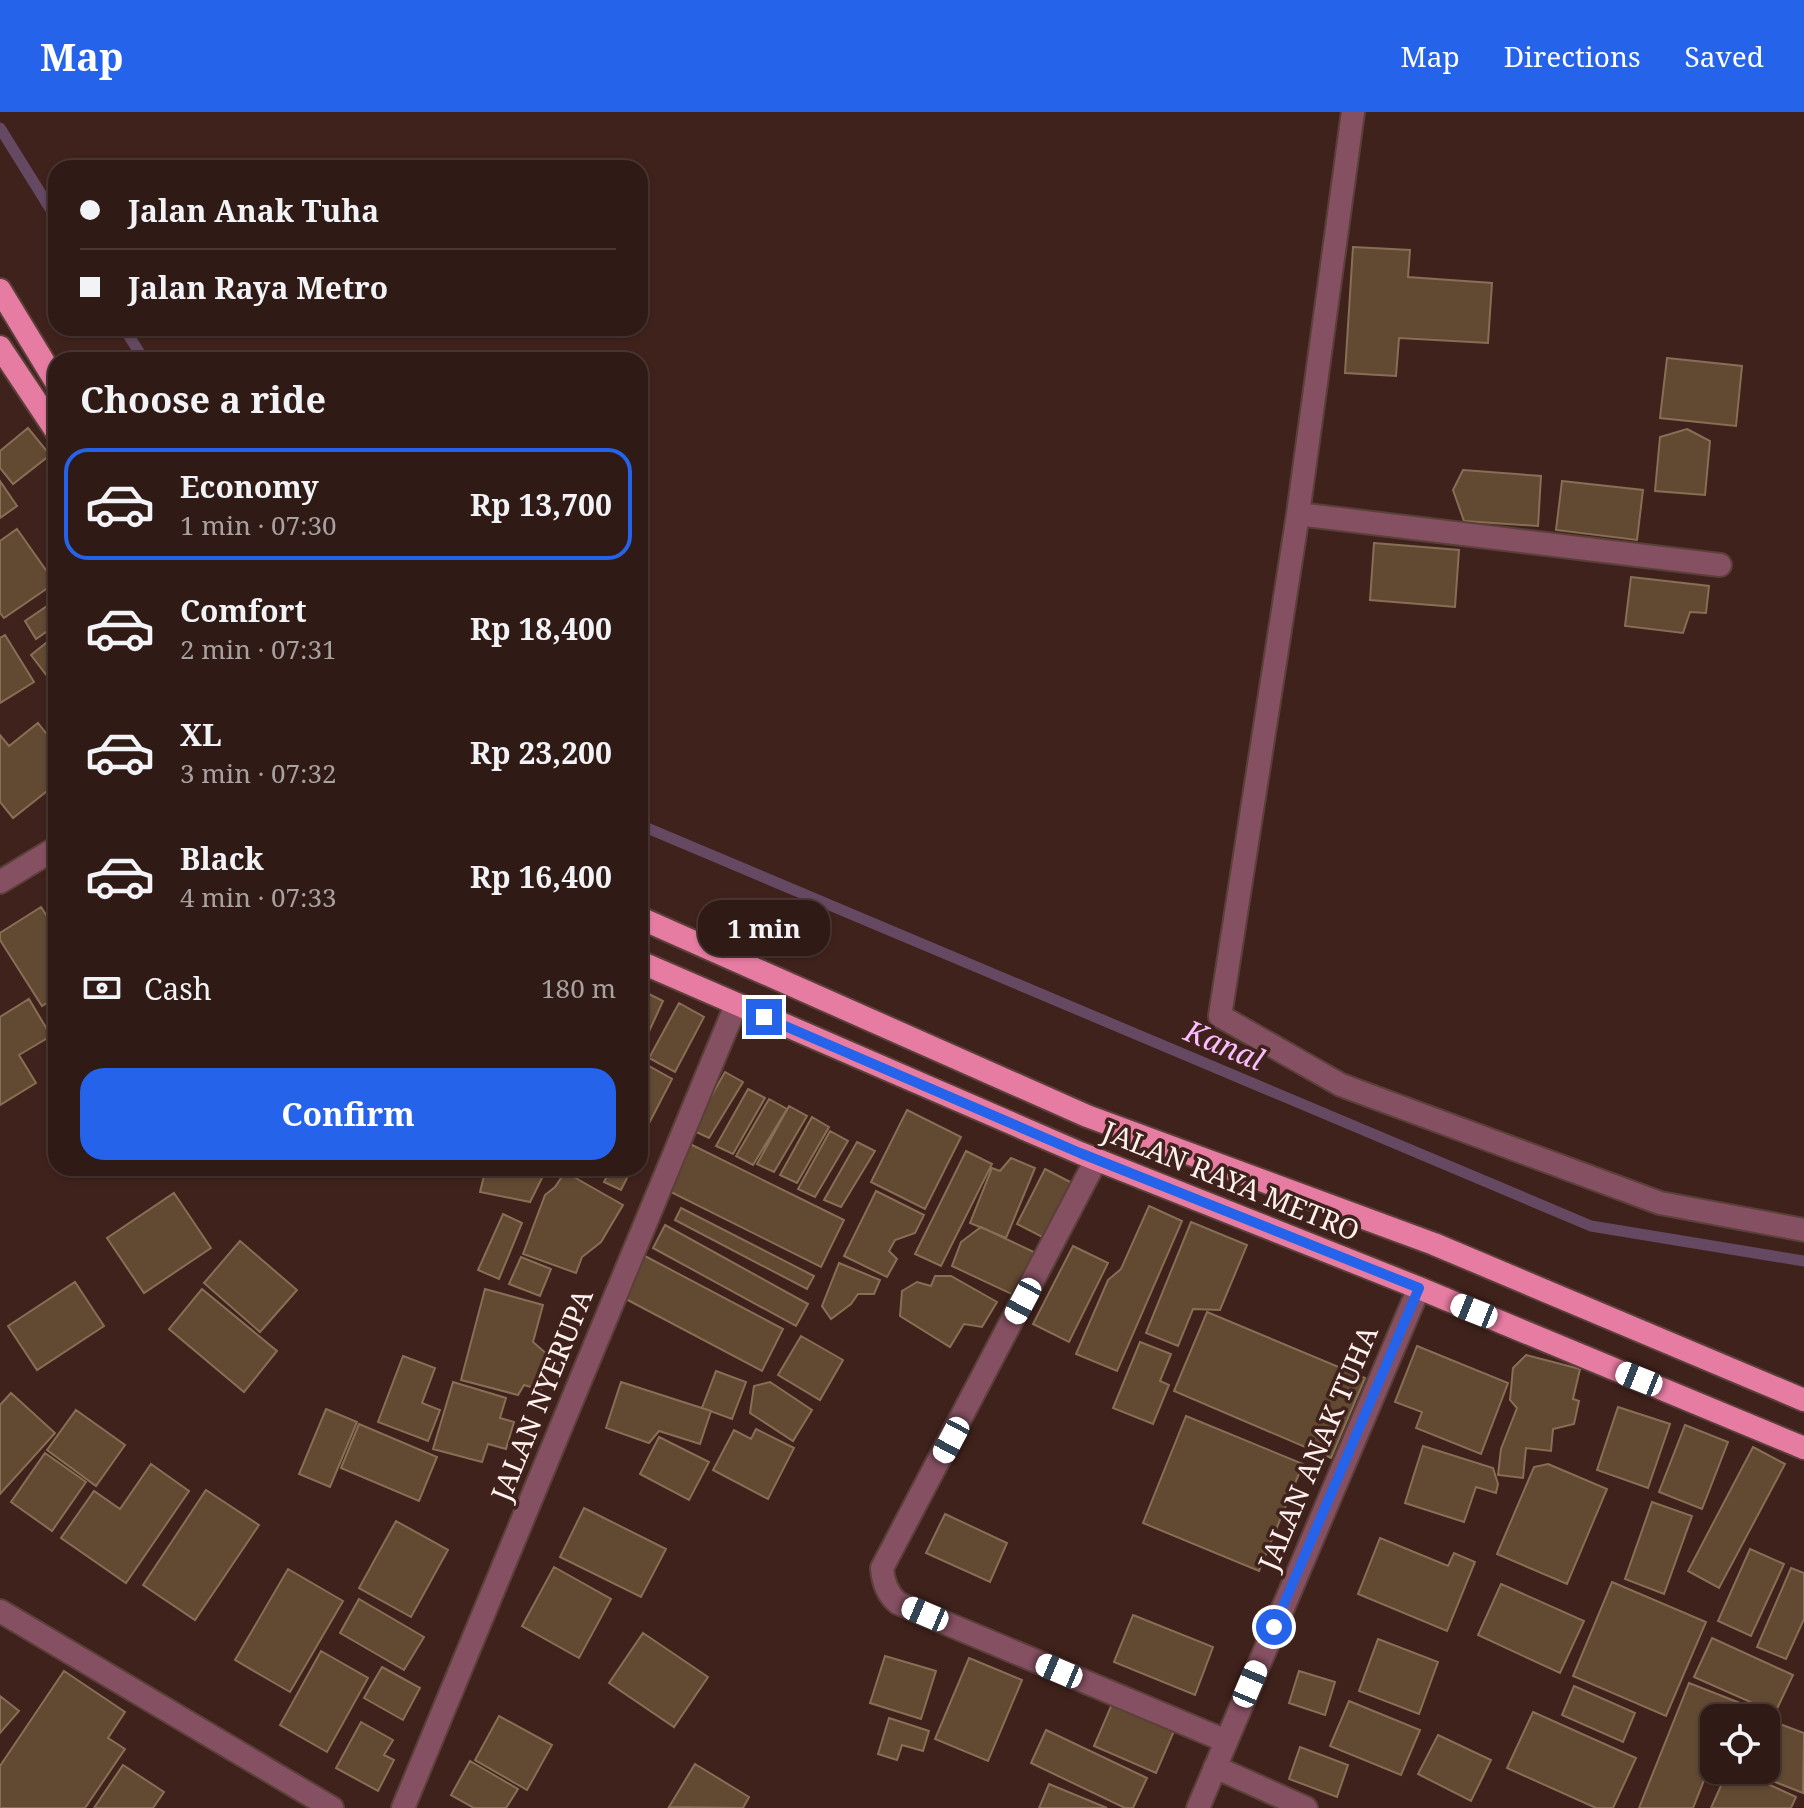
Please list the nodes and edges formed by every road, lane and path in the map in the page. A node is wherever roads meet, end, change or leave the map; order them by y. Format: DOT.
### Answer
graph roads {
  1 [pos="1353,112"];
  2 [pos="0,290"];
  3 [pos="0,347"];
  4 [pos="48,369"];
  5 [pos="48,419"];
  6 [pos="1298,514"];
  7 [pos="1720,565"];
  8 [pos="48,853"];
  9 [pos="0,882"];
  10 [pos="648,922"];
  11 [pos="648,966"];
  12 [pos="736,1005"];
  13 [pos="1096,1160"];
  14 [pos="1804,1230"];
  15 [pos="1419,1288"];
  16 [pos="1804,1400"];
  17 [pos="1804,1448"];
  18 [pos="0,1611"];
  19 [pos="1226,1741"];
  20 [pos="1215,1767"];
  21 [pos="332,1808"];
  22 [pos="403,1808"];
  23 [pos="1198,1808"];
  24 [pos="1306,1808"];
  1 -- 6 [label="street"];
  2 -- 4 [label="highway"];
  3 -- 5 [label="highway"];
  6 -- 7 [label="street"];
  6 -- 14 [label="street"];
  8 -- 9 [label="street"];
  10 -- 16 [label="highway"];
  11 -- 12 [label="highway, JALAN RAYA METRO"];
  12 -- 13 [label="highway, JALAN RAYA METRO"];
  12 -- 22 [label="street, JALAN NYERUPA"];
  13 -- 15 [label="highway, JALAN RAYA METRO"];
  13 -- 19 [label="street"];
  15 -- 17 [label="highway, JALAN RAYA METRO"];
  15 -- 19 [label="street, JALAN ANAK TUHA"];
  18 -- 21 [label="street"];
  19 -- 20 [label="street, JALAN ANAK TUHA"];
  20 -- 23 [label="street, JALAN ANAK TUHA"];
  20 -- 24 [label="street"];
}
